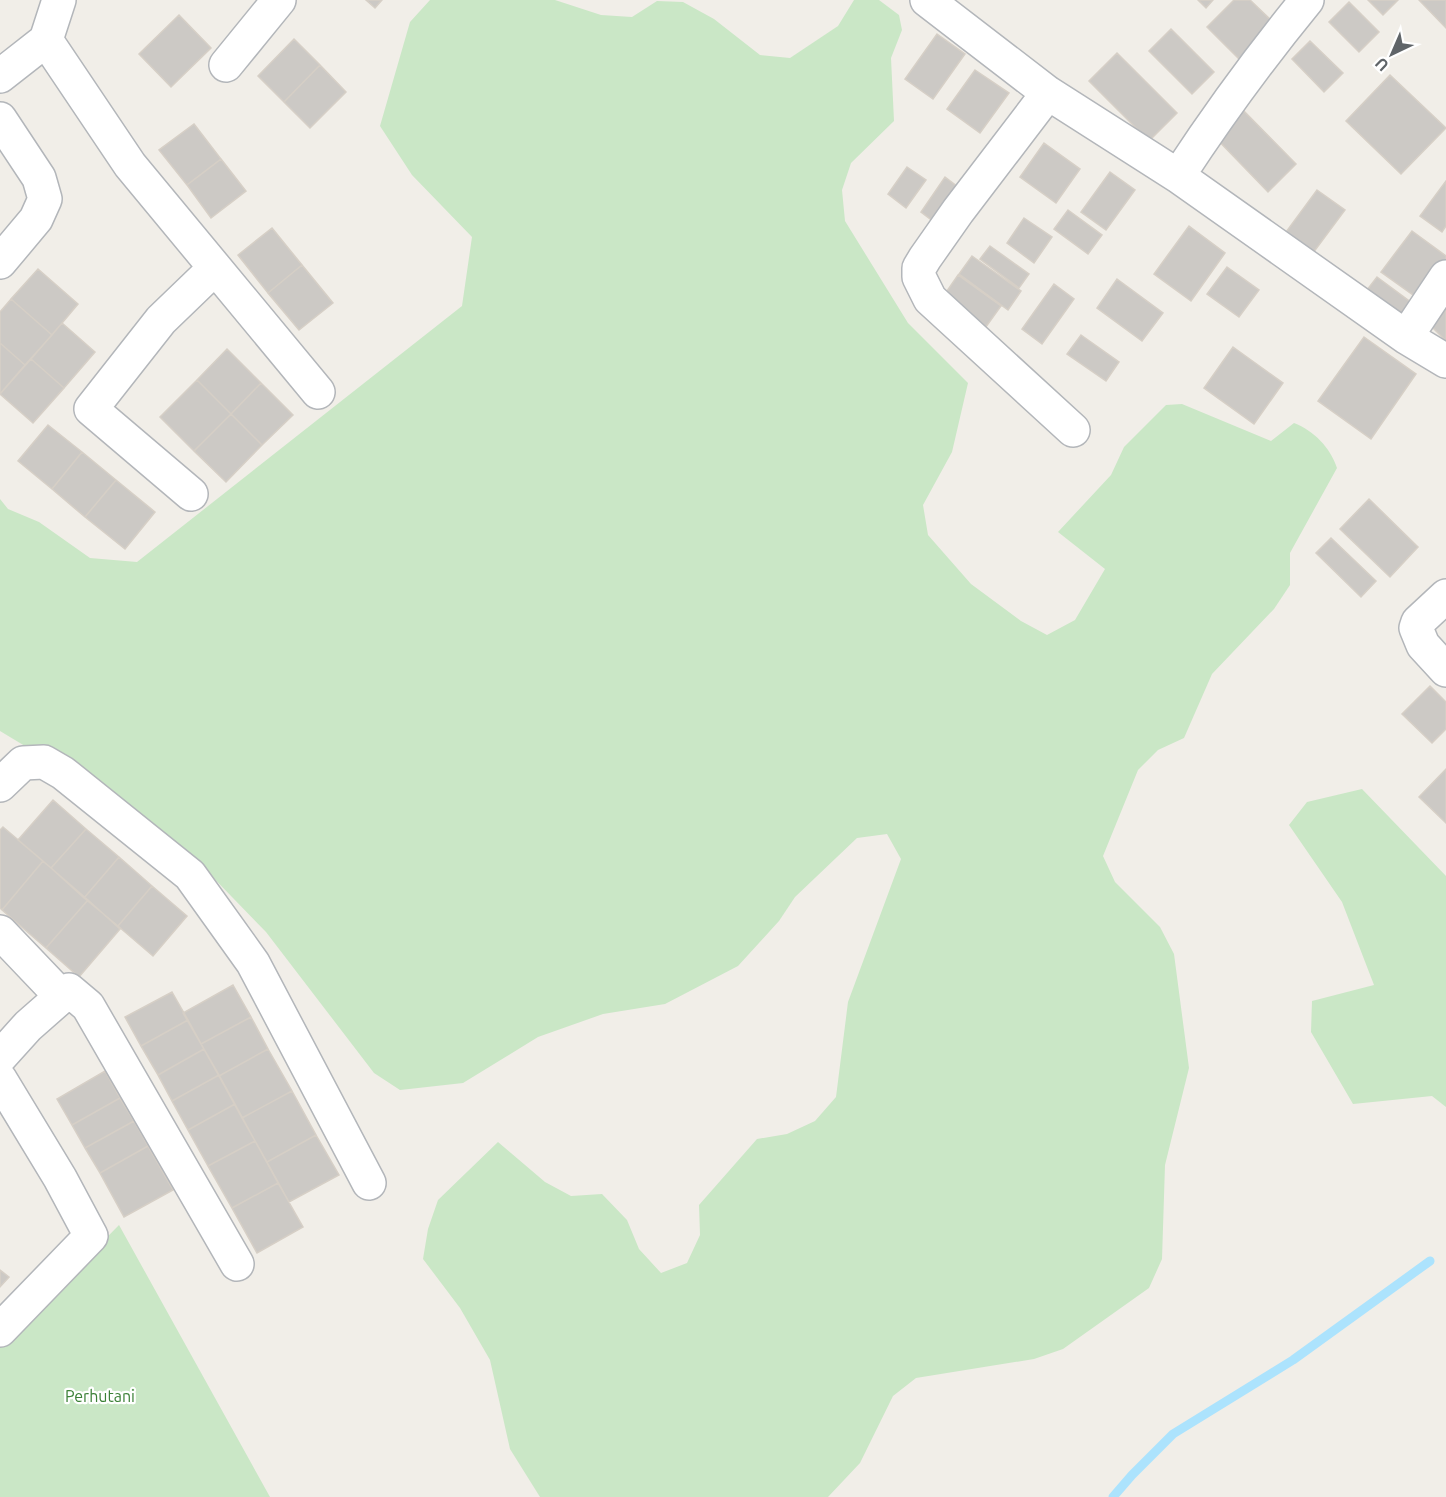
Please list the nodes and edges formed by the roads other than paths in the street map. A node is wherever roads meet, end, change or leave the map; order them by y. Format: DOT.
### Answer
graph roads {
  1 [pos="59,0"];
  2 [pos="279,0"];
  3 [pos="927,0"];
  4 [pos="1307,0"];
  5 [pos="46,40"];
  6 [pos="225,64"];
  7 [pos="0,76"];
  8 [pos="1048,93"];
  9 [pos="0,119"];
  10 [pos="1178,176"];
  11 [pos="0,262"];
  12 [pos="215,268"];
  13 [pos="1446,277"];
  14 [pos="1407,337"];
  15 [pos="1446,361"];
  16 [pos="318,392"];
  17 [pos="1073,430"];
  18 [pos="191,494"];
  19 [pos="1446,596"];
  20 [pos="1446,670"];
  21 [pos="0,785"];
  22 [pos="0,932"];
  23 [pos="62,997"];
  24 [pos="0,1057"];
  25 [pos="0,1079"];
  26 [pos="369,1183"];
  27 [pos="237,1264"];
  28 [pos="0,1330"];
  1 -- 5 [label="street"];
  2 -- 6 [label="street"];
  3 -- 8 [label="street"];
  4 -- 10 [label="street"];
  5 -- 7 [label="street"];
  5 -- 12 [label="street"];
  8 -- 10 [label="street"];
  8 -- 17 [label="street"];
  9 -- 11 [label="street"];
  10 -- 14 [label="street"];
  12 -- 16 [label="street"];
  12 -- 18 [label="street"];
  13 -- 14 [label="street"];
  14 -- 15 [label="street"];
  19 -- 20 [label="street"];
  21 -- 26 [label="street"];
  22 -- 23 [label="street"];
  23 -- 24 [label="street"];
  23 -- 27 [label="street"];
  25 -- 28 [label="street"];
}
